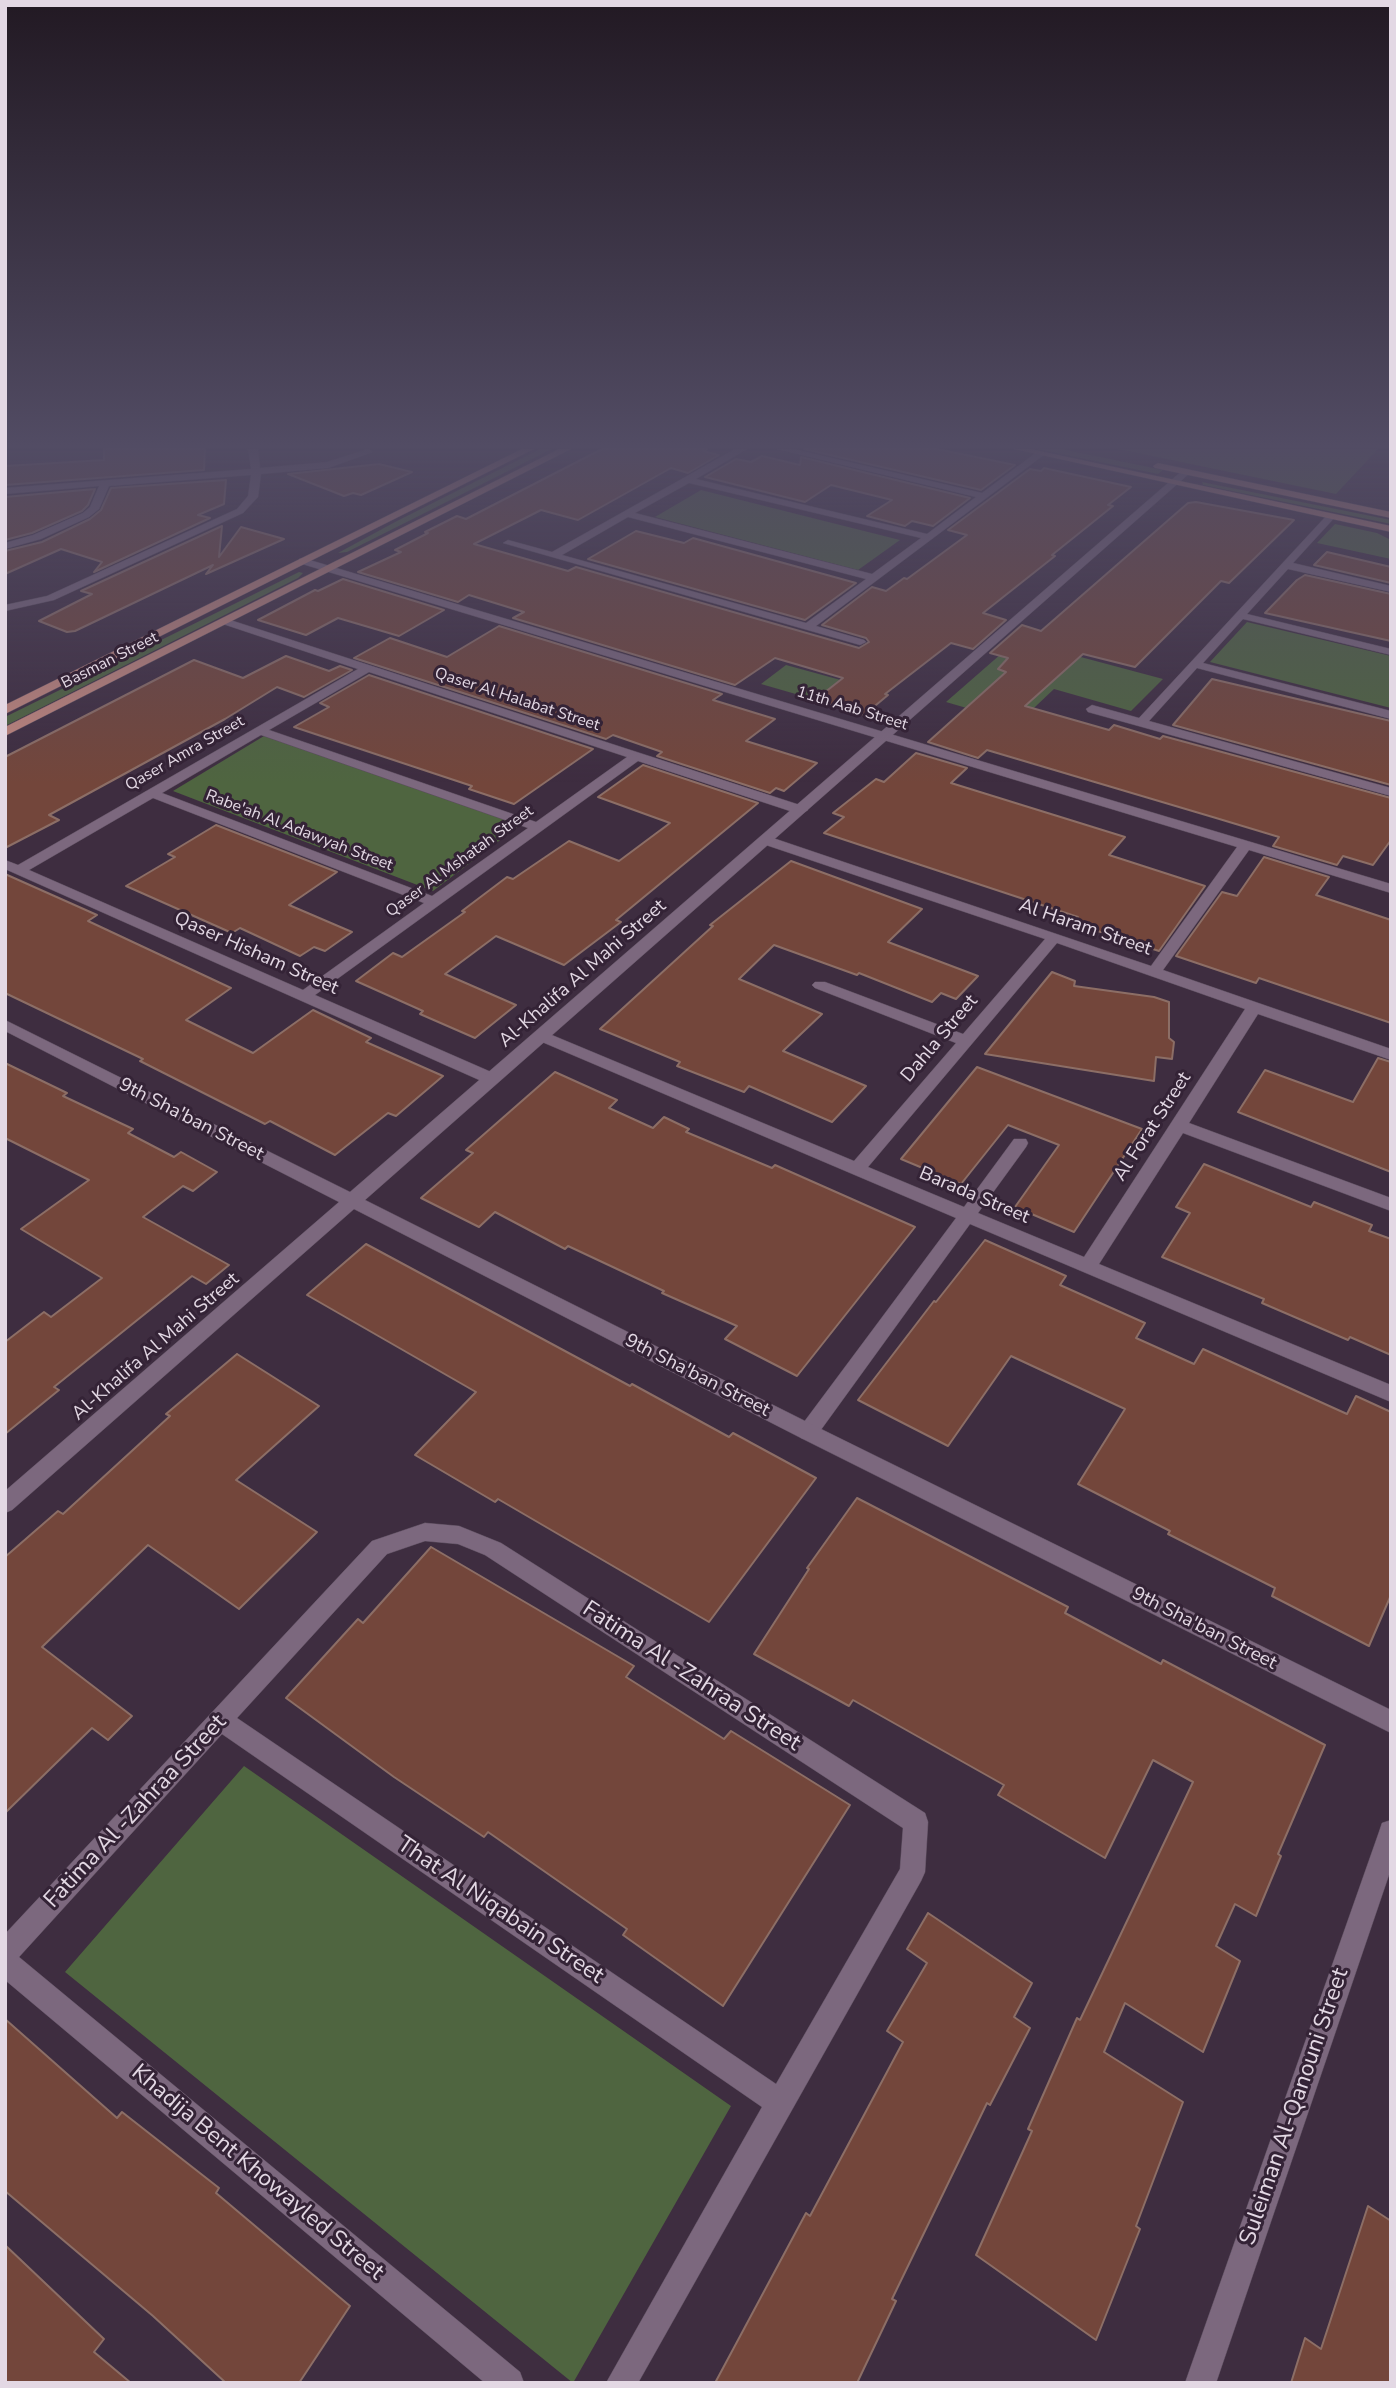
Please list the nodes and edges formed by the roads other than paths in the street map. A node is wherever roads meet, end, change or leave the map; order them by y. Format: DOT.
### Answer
graph roads {
  1 [pos="133,560"];
  2 [pos="341,560"];
  3 [pos="568,560"];
  4 [pos="806,560"];
  5 [pos="897,560"];
  6 [pos="1085,560"];
  7 [pos="1290,560"];
  8 [pos="303,561"];
  9 [pos="1286,565"];
  10 [pos="326,568"];
  11 [pos="874,578"];
  12 [pos="1391,589"];
  13 [pos="5,608"];
  14 [pos="1240,615"];
  15 [pos="223,621"];
  16 [pos="808,627"];
  17 [pos="860,642"];
  18 [pos="1391,652"];
  19 [pos="1194,664"];
  20 [pos="368,668"];
  21 [pos="1092,709"];
  22 [pos="5,710"];
  23 [pos="1391,715"];
  24 [pos="1141,723"];
  25 [pos="260,731"];
  26 [pos="5,732"];
  27 [pos="885,736"];
  28 [pos="636,756"];
  29 [pos="1391,792"];
  30 [pos="151,793"];
  31 [pos="801,810"];
  32 [pos="538,827"];
  33 [pos="765,840"];
  34 [pos="1245,846"];
  35 [pos="12,867"];
  36 [pos="1391,889"];
  37 [pos="434,902"];
  38 [pos="1054,937"];
  39 [pos="1154,972"];
  40 [pos="820,985"];
  41 [pos="304,996"];
  42 [pos="1254,1008"];
  43 [pos="5,1025"];
  44 [pos="541,1036"];
  45 [pos="966,1041"];
  46 [pos="1391,1055"];
  47 [pos="492,1079"];
  48 [pos="1179,1125"];
  49 [pos="1020,1143"];
  50 [pos="858,1169"];
  51 [pos="352,1201"];
  52 [pos="1391,1205"];
  53 [pos="967,1216"];
  54 [pos="1087,1268"];
  55 [pos="1391,1395"];
  56 [pos="808,1432"];
  57 [pos="5,1504"];
  58 [pos="220,1720"];
  59 [pos="1391,1722"];
  60 [pos="1391,1832"];
  61 [pos="5,1953"];
  62 [pos="5,1963"];
  63 [pos="780,2103"];
  64 [pos="509,2383"];
  65 [pos="621,2383"];
  66 [pos="1200,2383"];
  1 -- 13 [label="street"];
  2 -- 10 [label="main road, Basman Street"];
  3 -- 16 [label="street"];
  4 -- 11 [label="street"];
  5 -- 11 [label="street"];
  6 -- 27 [label="street, Al-Khalifa Al Mahi Street"];
  7 -- 9 [label="street"];
  8 -- 10 [label="street, 11th Aab Street"];
  8 -- 22 [label="main road, Basman Street"];
  9 -- 12 [label="street"];
  9 -- 14 [label="street"];
  10 -- 15 [label="main road, Basman Street"];
  10 -- 27 [label="street, 11th Aab Street"];
  11 -- 16 [label="street"];
  14 -- 18 [label="street"];
  14 -- 19 [label="street"];
  15 -- 20 [label="street, Qaser Al Halabat Street"];
  15 -- 26 [label="main road, Basman Street"];
  16 -- 17 [label="street"];
  19 -- 23 [label="street"];
  19 -- 24 [label="street"];
  20 -- 25 [label="street, Qaser Amra Street"];
  20 -- 28 [label="street, Qaser Al Halabat Street"];
  21 -- 24 [label="street"];
  24 -- 29 [label="street"];
  25 -- 30 [label="street, Qaser Amra Street"];
  25 -- 32 [label="street"];
  27 -- 31 [label="street, Al-Khalifa Al Mahi Street"];
  27 -- 34 [label="street, 11th Aab Street"];
  28 -- 31 [label="street, Qaser Al Halabat Street"];
  28 -- 32 [label="street, Qaser Al Mshatah Street"];
  30 -- 35 [label="street, Qaser Amra Street"];
  30 -- 37 [label="street, Rabe'ah Al Adawyah Street"];
  31 -- 33 [label="street, Al-Khalifa Al Mahi Street"];
  32 -- 37 [label="street, Qaser Al Mshatah Street"];
  33 -- 38 [label="street, Al Haram Street"];
  33 -- 44 [label="street, Al-Khalifa Al Mahi Street"];
  34 -- 36 [label="street, 11th Aab Street"];
  34 -- 39 [label="street"];
  35 -- 41 [label="street, Qaser Hisham Street"];
  37 -- 41 [label="street, Qaser Al Mshatah Street"];
  38 -- 39 [label="street, Al Haram Street"];
  38 -- 45 [label="street, Dahla Street"];
  39 -- 42 [label="street, Al Haram Street"];
  40 -- 45 [label="street"];
  41 -- 47 [label="street, Qaser Hisham Street"];
  42 -- 46 [label="street, Al Haram Street"];
  42 -- 48 [label="street, Al Forat Street"];
  43 -- 51 [label="street, 9th Sha'ban Street"];
  44 -- 47 [label="street, Al-Khalifa Al Mahi Street"];
  44 -- 50 [label="street, Barada Street"];
  45 -- 50 [label="street, Dahla Street"];
  47 -- 51 [label="street, Al-Khalifa Al Mahi Street"];
  48 -- 52 [label="street"];
  48 -- 54 [label="street, Al Forat Street"];
  49 -- 53 [label="street"];
  50 -- 53 [label="street, Barada Street"];
  51 -- 56 [label="street, 9th Sha'ban Street"];
  51 -- 57 [label="street, Al-Khalifa Al Mahi Street"];
  53 -- 54 [label="street, Barada Street"];
  53 -- 56 [label="street"];
  54 -- 55 [label="street, Barada Street"];
  56 -- 59 [label="street, 9th Sha'ban Street"];
  58 -- 61 [label="street, Fatima Al -Zahraa Street"];
  58 -- 63 [label="street, That Al Niqabain Street"];
  58 -- 63 [label="street, Fatima Al -Zahraa Street"];
  60 -- 66 [label="street, Suleiman Al-Qanouni Street"];
  62 -- 64 [label="street, Khadija Bent Khowayled Street"];
  63 -- 65 [label="street, Fatima Al -Zahraa Street"];
}
